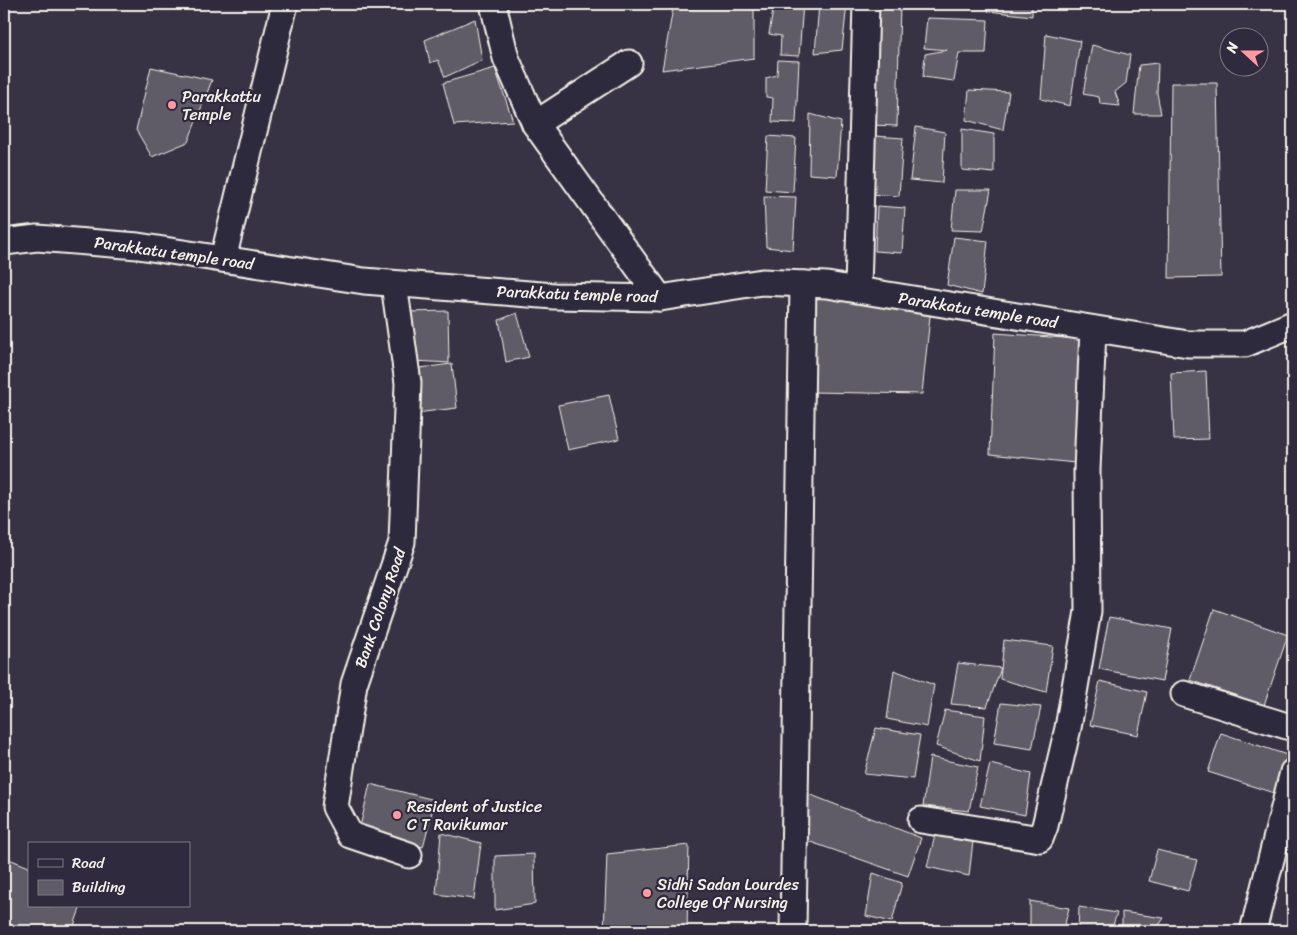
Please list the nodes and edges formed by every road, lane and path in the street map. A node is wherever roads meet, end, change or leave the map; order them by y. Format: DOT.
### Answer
graph roads {
  1 [pos="286,4"];
  2 [pos="493,4"];
  3 [pos="866,4"];
  4 [pos="629,63"];
  5 [pos="535,124"];
  6 [pos="4,242"];
  7 [pos="223,259"];
  8 [pos="394,284"];
  9 [pos="803,284"];
  10 [pos="858,290"];
  11 [pos="660,298"];
  12 [pos="1293,324"];
  13 [pos="1093,329"];
  14 [pos="1184,694"];
  15 [pos="1293,728"];
  16 [pos="1293,772"];
  17 [pos="921,820"];
  18 [pos="409,856"];
  19 [pos="793,931"];
  20 [pos="1253,931"];
  1 -- 7 [label="street"];
  2 -- 5 [label="street"];
  3 -- 10 [label="street"];
  4 -- 5 [label="street"];
  5 -- 11 [label="street"];
  6 -- 7 [label="street, Parakkatu temple road"];
  7 -- 8 [label="street, Parakkatu temple road"];
  8 -- 11 [label="street, Parakkatu temple road"];
  8 -- 18 [label="street, Bank Colony Road"];
  9 -- 10 [label="street, Parakkatu temple road"];
  9 -- 11 [label="street, Parakkatu temple road"];
  9 -- 19 [label="street"];
  10 -- 13 [label="street, Parakkatu temple road"];
  12 -- 13 [label="street, Parakkatu temple road"];
  13 -- 17 [label="street"];
  14 -- 15 [label="street"];
  16 -- 20 [label="street"];
}
